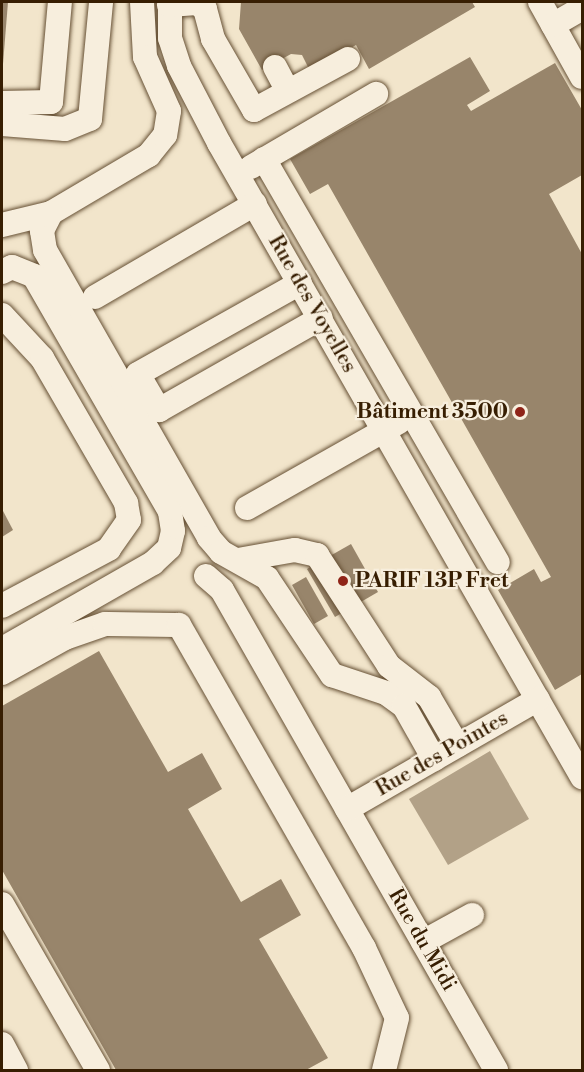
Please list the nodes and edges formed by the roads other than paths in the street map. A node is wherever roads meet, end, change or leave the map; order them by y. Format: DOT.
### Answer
graph roads {
  1 [pos="60,2"];
  2 [pos="101,2"];
  3 [pos="142,2"];
  4 [pos="540,2"];
  5 [pos="170,3"];
  6 [pos="582,8"];
  7 [pos="553,25"];
  8 [pos="348,59"];
  9 [pos="275,67"];
  10 [pos="582,77"];
  11 [pos="288,91"];
  12 [pos="376,94"];
  13 [pos="2,103"];
  14 [pos="2,124"];
  15 [pos="264,159"];
  16 [pos="237,174"];
  17 [pos="255,204"];
  18 [pos="51,213"];
  19 [pos="2,225"];
  20 [pos="2,273"];
  21 [pos="300,283"];
  22 [pos="95,297"];
  23 [pos="2,315"];
  24 [pos="321,318"];
  25 [pos="412,414"];
  26 [pos="385,429"];
  27 [pos="247,508"];
  28 [pos="238,560"];
  29 [pos="498,562"];
  30 [pos="206,576"];
  31 [pos="2,606"];
  32 [pos="2,649"];
  33 [pos="2,673"];
  34 [pos="538,699"];
  35 [pos="457,746"];
  36 [pos="434,759"];
  37 [pos="582,777"];
  38 [pos="348,809"];
  39 [pos="2,904"];
  40 [pos="472,915"];
  41 [pos="423,942"];
  42 [pos="2,1044"];
  43 [pos="16,1071"];
  44 [pos="98,1071"];
  45 [pos="384,1071"];
  46 [pos="496,1071"];
  1 -- 13 [label="lane"];
  2 -- 14 [label="lane"];
  3 -- 18 [label="lane"];
  4 -- 7 [label="lane"];
  5 -- 11 [label="lane"];
  5 -- 16 [label="lane, Rue des Voyelles"];
  6 -- 7 [label="lane"];
  7 -- 10 [label="lane"];
  8 -- 11 [label="lane"];
  9 -- 11 [label="lane"];
  12 -- 15 [label="lane"];
  15 -- 16 [label="lane"];
  15 -- 25 [label="lane"];
  16 -- 17 [label="lane, Rue des Voyelles"];
  17 -- 21 [label="lane, Rue des Voyelles"];
  17 -- 22 [label="lane"];
  18 -- 19 [label="lane"];
  18 -- 28 [label="lane"];
  20 -- 32 [label="lane"];
  21 -- 24 [label="lane, Rue des Voyelles"];
  21 -- 24 [label="lane"];
  23 -- 31 [label="lane"];
  24 -- 26 [label="lane, Rue des Voyelles"];
  25 -- 26 [label="lane"];
  25 -- 29 [label="lane"];
  26 -- 27 [label="lane"];
  26 -- 34 [label="lane, Rue des Voyelles"];
  28 -- 35 [label="lane"];
  28 -- 36 [label="lane"];
  30 -- 38 [label="lane, Rue du Midi"];
  33 -- 45 [label="lane"];
  34 -- 35 [label="lane, Rue des Pointes"];
  34 -- 37 [label="lane, Rue des Voyelles"];
  35 -- 36 [label="lane, Rue des Pointes"];
  36 -- 38 [label="lane, Rue des Pointes"];
  38 -- 41 [label="lane, Rue du Midi"];
  39 -- 44 [label="lane"];
  40 -- 41 [label="lane"];
  41 -- 46 [label="lane, Rue du Midi"];
  42 -- 43 [label="lane"];
}
